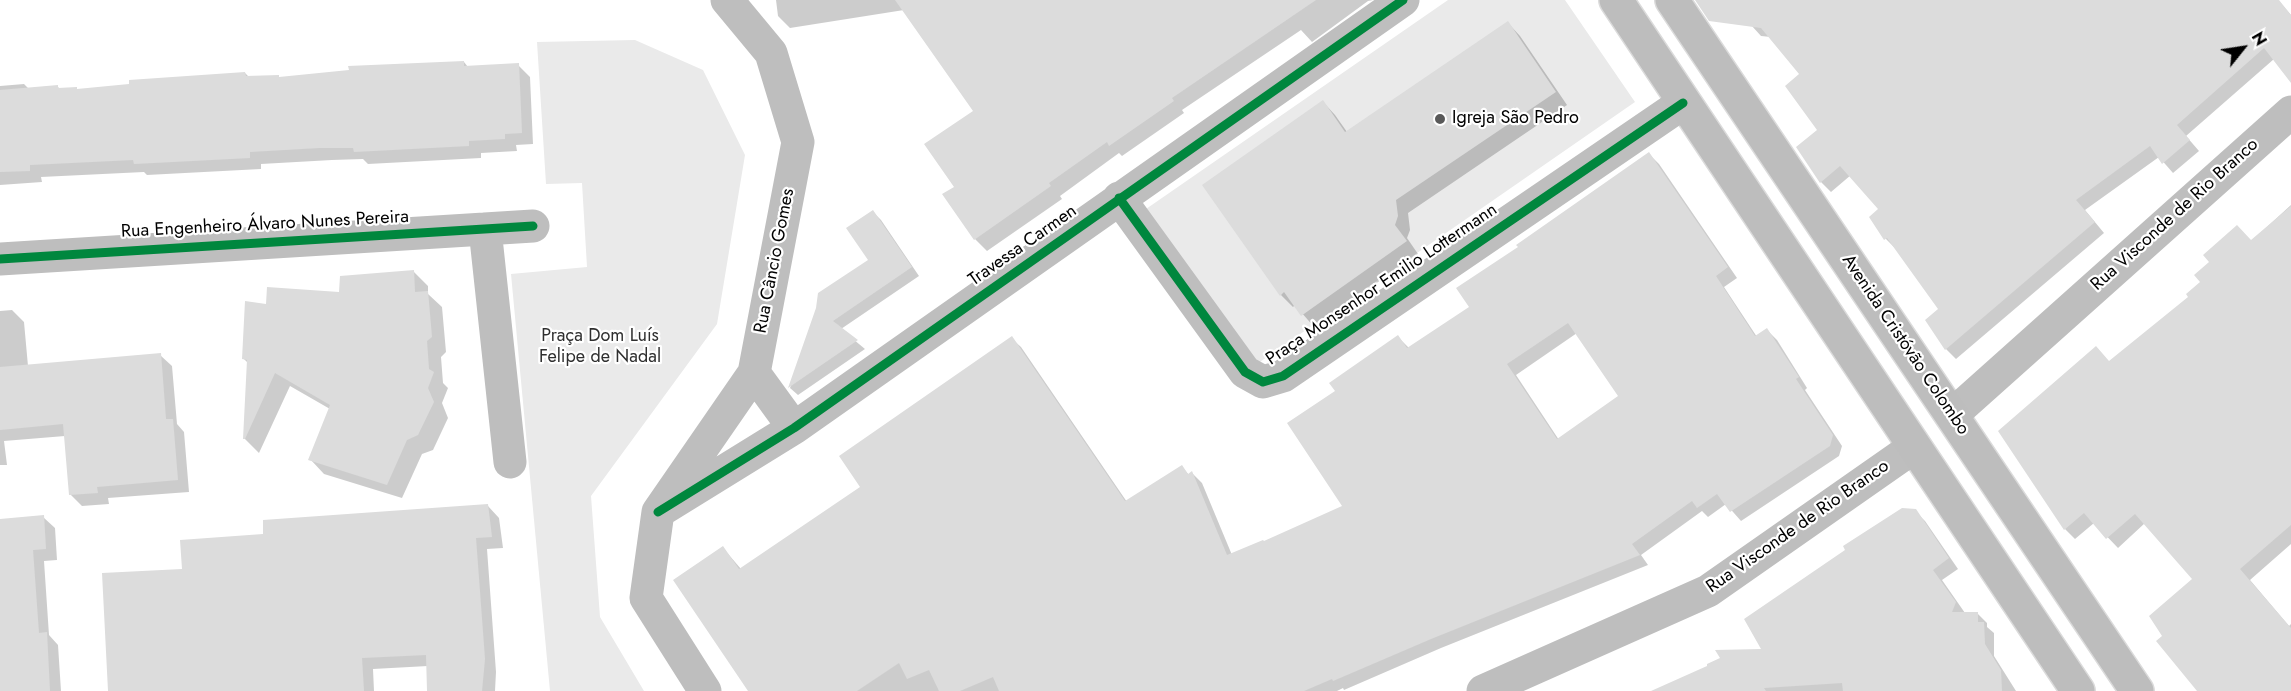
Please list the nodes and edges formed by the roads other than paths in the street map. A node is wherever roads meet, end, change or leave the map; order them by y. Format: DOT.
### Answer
graph roads {
  1 [pos="727,0"];
  2 [pos="1403,0"];
  3 [pos="1616,0"];
  4 [pos="1672,0"];
  5 [pos="1683,103"];
  6 [pos="2291,112"];
  7 [pos="1119,198"];
  8 [pos="533,226"];
  9 [pos="485,229"];
  10 [pos="0,259"];
  11 [pos="754,373"];
  12 [pos="1952,415"];
  13 [pos="794,428"];
  14 [pos="1914,447"];
  15 [pos="510,462"];
  16 [pos="658,512"];
  17 [pos="705,691"];
  18 [pos="1483,691"];
  19 [pos="2078,691"];
  20 [pos="2137,691"];
  1 -- 11 [label="street, Rua Câncio Gomes"];
  2 -- 7 [label="street, Travessa Carmen"];
  3 -- 5 [label="main road"];
  4 -- 12 [label="main road, Avenida Cristóvão Colombo"];
  5 -- 7 [label="street, Praça Monsenhor Emilio Lottermann"];
  5 -- 14 [label="main road"];
  6 -- 12 [label="street, Rua Visconde de Rio Branco"];
  7 -- 13 [label="street, Travessa Carmen"];
  8 -- 9 [label="street, Rua Engenheiro Álvaro Nunes Pereira"];
  9 -- 10 [label="street, Rua Engenheiro Álvaro Nunes Pereira"];
  9 -- 15 [label="street"];
  11 -- 13 [label="street"];
  11 -- 16 [label="street, Rua Câncio Gomes"];
  12 -- 20 [label="main road, Avenida Cristóvão Colombo"];
  13 -- 16 [label="street, Travessa Carmen"];
  14 -- 18 [label="street, Rua Visconde de Rio Branco"];
  14 -- 19 [label="main road"];
  16 -- 17 [label="street"];
}
